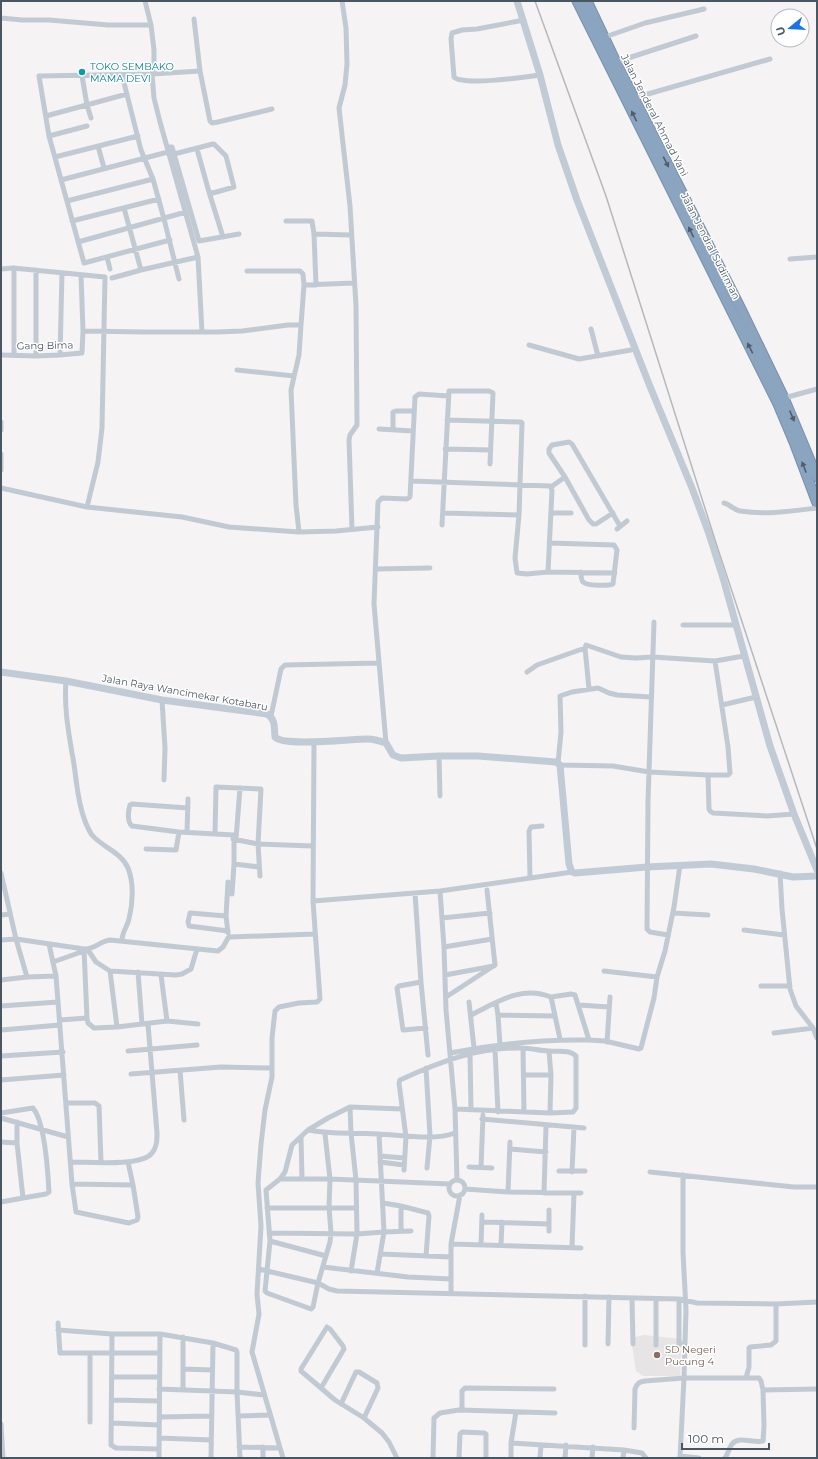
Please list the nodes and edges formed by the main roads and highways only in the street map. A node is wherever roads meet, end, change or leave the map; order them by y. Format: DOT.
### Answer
graph roads {
  1 [pos="577,1"];
  2 [pos="587,1"];
  3 [pos="817,477"];
  4 [pos="817,503"];
  4 -- 1 [label="highway, Jalan Jendral Sudirman, one-way"];
  2 -- 3 [label="highway, Jalan Jenderal Ahmad Yani, one-way"];
}
